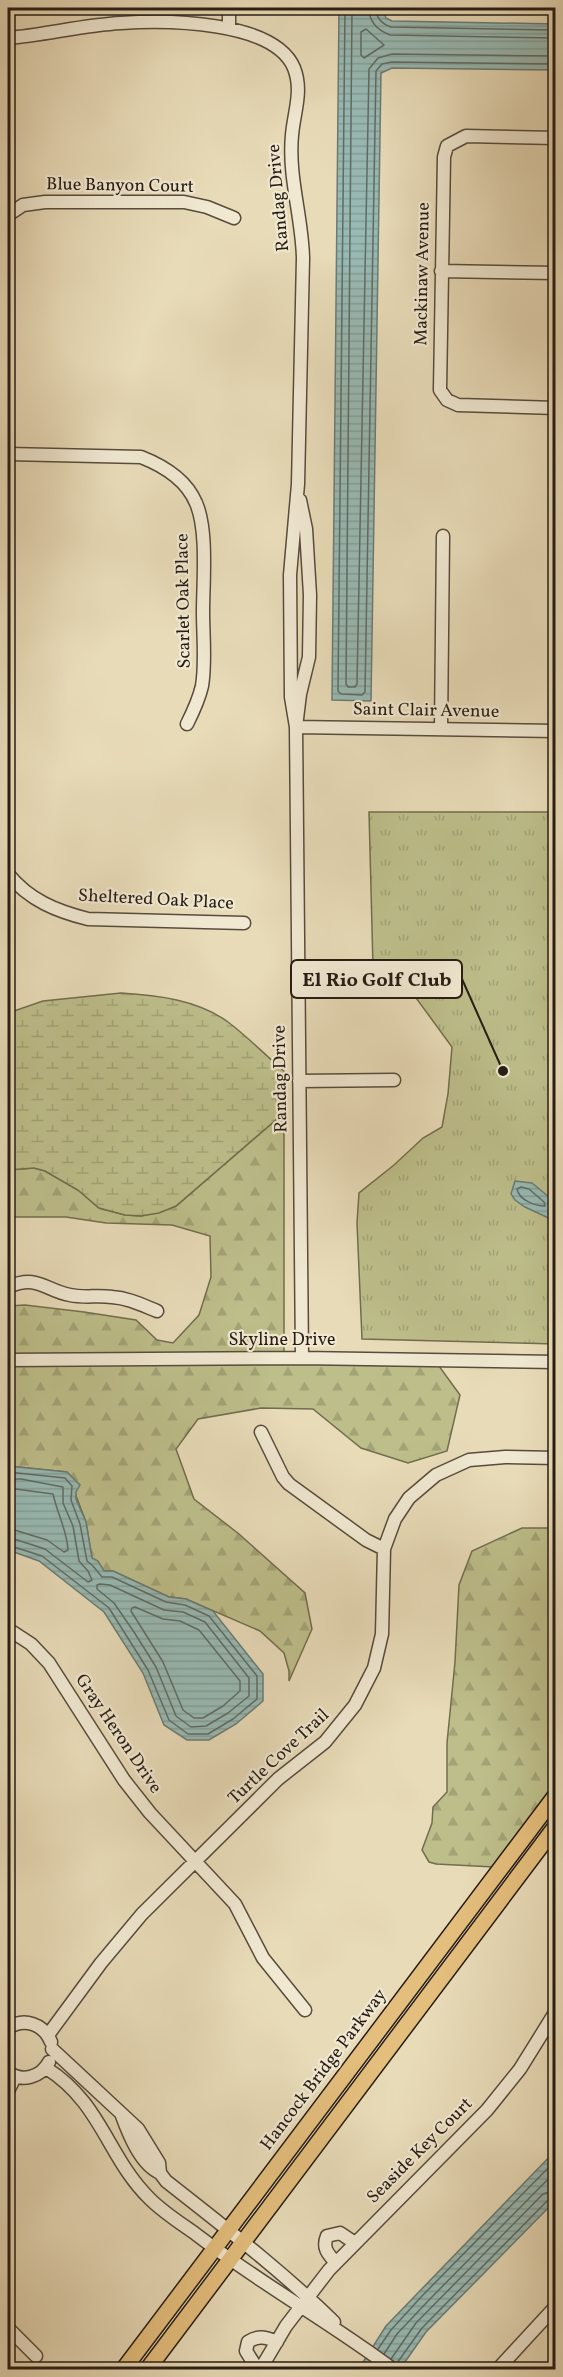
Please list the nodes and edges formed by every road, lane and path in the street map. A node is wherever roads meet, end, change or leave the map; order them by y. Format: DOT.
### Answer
graph roads {
  1 [pos="229,8"];
  2 [pos="229,28"];
  3 [pos="8,38"];
  4 [pos="555,138"];
  5 [pos="8,216"];
  6 [pos="234,218"];
  7 [pos="441,271"];
  8 [pos="555,273"];
  9 [pos="555,408"];
  10 [pos="8,454"];
  11 [pos="298,484"];
  12 [pos="443,536"];
  13 [pos="187,724"];
  14 [pos="296,727"];
  15 [pos="441,729"];
  16 [pos="555,731"];
  17 [pos="8,874"];
  18 [pos="244,923"];
  19 [pos="394,1080"];
  20 [pos="299,1081"];
  21 [pos="8,1287"];
  22 [pos="157,1311"];
  23 [pos="302,1358"];
  24 [pos="8,1360"];
  25 [pos="555,1362"];
  26 [pos="261,1432"];
  27 [pos="555,1458"];
  28 [pos="384,1549"];
  29 [pos="8,1629"];
  30 [pos="555,1795"];
  31 [pos="555,1826"];
  32 [pos="195,1863"];
  33 [pos="305,2010"];
  34 [pos="555,2011"];
  35 [pos="8,2028"];
  36 [pos="48,2035"];
  37 [pos="52,2049"];
  38 [pos="46,2068"];
  39 [pos="11,2074"];
  40 [pos="8,2091"];
  41 [pos="134,2131"];
  42 [pos="112,2144"];
  43 [pos="160,2173"];
  44 [pos="140,2186"];
  45 [pos="228,2230"];
  46 [pos="243,2242"];
  47 [pos="355,2243"];
  48 [pos="214,2248"];
  49 [pos="230,2259"];
  50 [pos="336,2263"];
  51 [pos="308,2297"];
  52 [pos="300,2307"];
  53 [pos="554,2311"];
  54 [pos="8,2328"];
  55 [pos="346,2333"];
  56 [pos="277,2342"];
  57 [pos="36,2356"];
  58 [pos="123,2370"];
  59 [pos="147,2370"];
  60 [pos="259,2370"];
  61 [pos="394,2370"];
  62 [pos="497,2370"];
  1 -- 2 [label="street"];
  2 -- 3 [label="street, Randag Drive"];
  2 -- 11 [label="street, Randag Drive"];
  4 -- 7 [label="street, Mackinaw Avenue"];
  5 -- 6 [label="street, Blue Banyon Court"];
  7 -- 8 [label="street"];
  7 -- 9 [label="street, Mackinaw Avenue"];
  10 -- 13 [label="street, Scarlet Oak Place"];
  11 -- 14 [label="street, Randag Drive"];
  11 -- 14 [label="street, Randag Drive"];
  12 -- 15 [label="street"];
  14 -- 15 [label="street, Saint Clair Avenue"];
  14 -- 20 [label="street, Randag Drive"];
  15 -- 16 [label="street, Saint Clair Avenue"];
  17 -- 18 [label="street, Sheltered Oak Place"];
  19 -- 20 [label="street"];
  20 -- 23 [label="street, Randag Drive"];
  21 -- 22 [label="street"];
  23 -- 24 [label="street, Skyline Drive"];
  23 -- 25 [label="street, Skyline Drive"];
  26 -- 28 [label="street"];
  27 -- 28 [label="street, Turtle Cove Trail"];
  28 -- 32 [label="street, Turtle Cove Trail"];
  29 -- 32 [label="street, Gray Heron Drive"];
  30 -- 45 [label="main road, Hancock Bridge Parkway"];
  31 -- 46 [label="main road"];
  32 -- 33 [label="street, Gray Heron Drive"];
  32 -- 36 [label="street, Turtle Cove Trail"];
  34 -- 47 [label="street, Seaside Key Court"];
  35 -- 36 [label="street"];
  36 -- 37 [label="street"];
  37 -- 38 [label="street"];
  37 -- 41 [label="street"];
  38 -- 39 [label="street"];
  38 -- 42 [label="street"];
  39 -- 40 [label="street"];
  41 -- 42 [label="street"];
  41 -- 43 [label="street"];
  42 -- 44 [label="street"];
  43 -- 44 [label="street"];
  43 -- 45 [label="street"];
  44 -- 48 [label="street"];
  45 -- 46 [label="street"];
  45 -- 48 [label="main road, Hancock Bridge Parkway"];
  46 -- 49 [label="main road"];
  46 -- 51 [label="street"];
  47 -- 50 [label="street, Seaside Key Court"];
  47 -- 50 [label="street"];
  48 -- 49 [label="street"];
  48 -- 58 [label="main road, Hancock Bridge Parkway"];
  49 -- 52 [label="street"];
  49 -- 59 [label="main road"];
  50 -- 51 [label="street, Seaside Key Court"];
  51 -- 52 [label="street, Seaside Key Court"];
  51 -- 55 [label="street"];
  52 -- 55 [label="street"];
  52 -- 56 [label="street, Seaside Key Court"];
  53 -- 62 [label="street"];
  54 -- 57 [label="street"];
  55 -- 61 [label="street"];
  56 -- 60 [label="street, Seaside Key Court"];
  56 -- 60 [label="street"];
}
